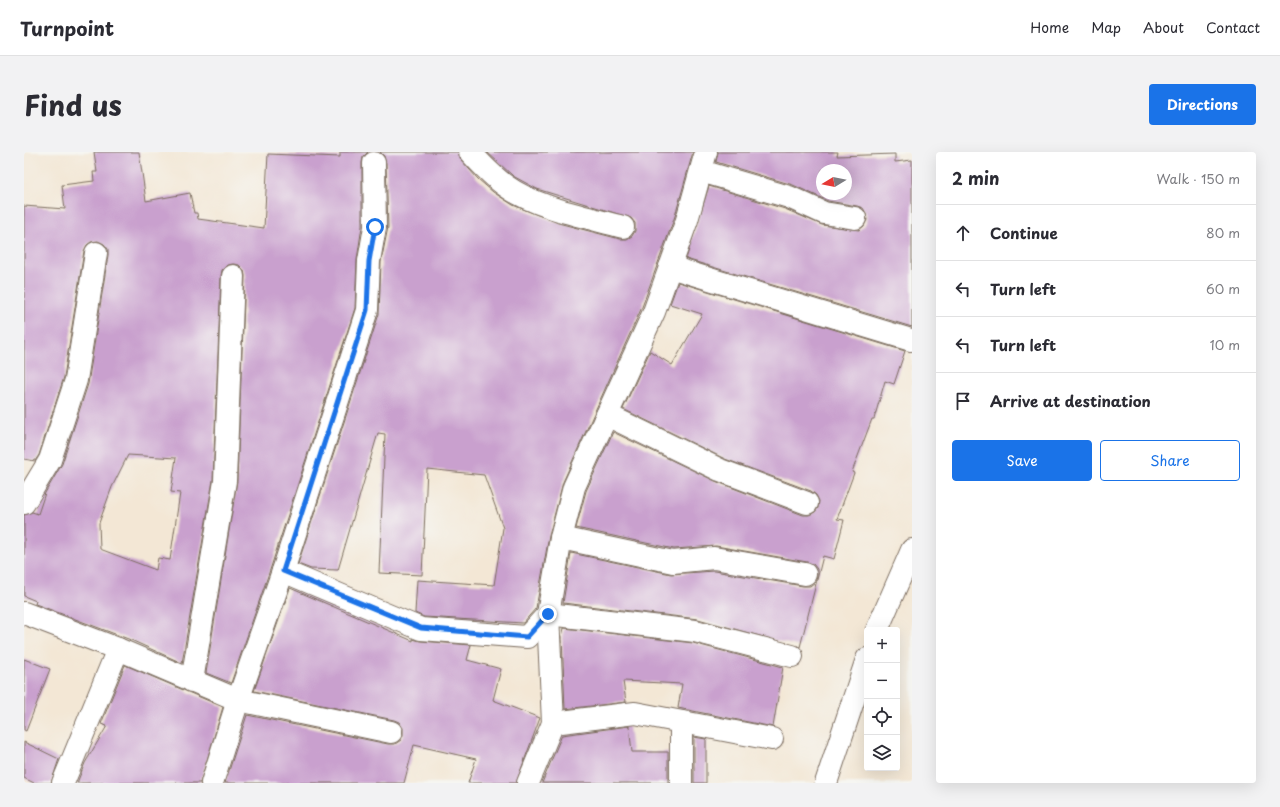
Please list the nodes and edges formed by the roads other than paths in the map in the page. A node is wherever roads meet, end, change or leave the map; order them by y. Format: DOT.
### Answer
graph roads {
  1 [pos="470,152"];
  2 [pos="703,161"];
  3 [pos="374,162"];
  4 [pos="856,218"];
  5 [pos="623,227"];
  6 [pos="96,253"];
  7 [pos="670,268"];
  8 [pos="234,276"];
  9 [pos="911,340"];
  10 [pos="607,414"];
  11 [pos="24,503"];
  12 [pos="807,503"];
  13 [pos="561,538"];
  14 [pos="912,550"];
  15 [pos="283,571"];
  16 [pos="805,574"];
  17 [pos="24,614"];
  18 [pos="548,614"];
  19 [pos="878,627"];
  20 [pos="118,649"];
  21 [pos="792,656"];
  22 [pos="865,663"];
  23 [pos="192,681"];
  24 [pos="238,700"];
  25 [pos="680,722"];
  26 [pos="554,723"];
  27 [pos="391,732"];
  28 [pos="772,739"];
  29 [pos="63,783"];
  30 [pos="212,783"];
  31 [pos="528,783"];
  32 [pos="682,783"];
  33 [pos="826,783"];
  1 -- 5 [label="street"];
  2 -- 4 [label="street"];
  2 -- 7 [label="street"];
  3 -- 15 [label="street"];
  6 -- 11 [label="street"];
  7 -- 9 [label="street"];
  7 -- 10 [label="street"];
  8 -- 23 [label="street"];
  10 -- 12 [label="street"];
  10 -- 13 [label="street"];
  13 -- 16 [label="street"];
  13 -- 18 [label="street"];
  14 -- 19 [label="street"];
  15 -- 18 [label="street"];
  15 -- 24 [label="street"];
  17 -- 20 [label="street"];
  18 -- 21 [label="street"];
  18 -- 26 [label="street"];
  20 -- 23 [label="street"];
  20 -- 29 [label="street"];
  22 -- 33 [label="street"];
  23 -- 24 [label="street"];
  24 -- 27 [label="street"];
  24 -- 30 [label="street"];
  25 -- 26 [label="street"];
  25 -- 28 [label="street"];
  25 -- 32 [label="street"];
  26 -- 31 [label="street"];
}
